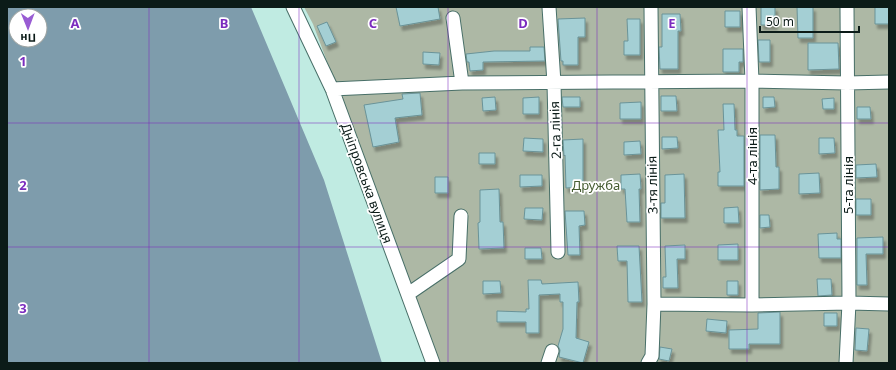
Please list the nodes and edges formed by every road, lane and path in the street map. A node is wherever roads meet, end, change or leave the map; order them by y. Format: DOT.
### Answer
graph roads {
  1 [pos="293,7"];
  2 [pos="549,7"];
  3 [pos="651,7"];
  4 [pos="749,7"];
  5 [pos="846,7"];
  6 [pos="453,18"];
  7 [pos="652,81"];
  8 [pos="752,81"];
  9 [pos="889,82"];
  10 [pos="462,83"];
  11 [pos="554,83"];
  12 [pos="847,83"];
  13 [pos="332,89"];
  14 [pos="461,216"];
  15 [pos="558,252"];
  16 [pos="408,294"];
  17 [pos="654,304"];
  18 [pos="849,304"];
  19 [pos="889,304"];
  20 [pos="752,305"];
  21 [pos="433,363"];
  22 [pos="648,363"];
  23 [pos="846,363"];
  1 -- 13 [label="street, Дніпровська вулиця"];
  2 -- 11 [label="street, 2-га лінія"];
  3 -- 7 [label="street, 3-тя лінія"];
  4 -- 8 [label="street, 4-та лінія"];
  5 -- 12 [label="street, 5-та лінія"];
  6 -- 10 [label="street"];
  7 -- 8 [label="street"];
  7 -- 11 [label="street"];
  7 -- 17 [label="street, 3-тя лінія"];
  8 -- 12 [label="street"];
  8 -- 20 [label="street, 4-та лінія"];
  9 -- 12 [label="street"];
  10 -- 11 [label="street"];
  10 -- 13 [label="street"];
  11 -- 15 [label="street, 2-га лінія"];
  12 -- 18 [label="street, 5-та лінія"];
  13 -- 16 [label="street, Дніпровська вулиця"];
  14 -- 16 [label="street"];
  16 -- 21 [label="street, Дніпровська вулиця"];
  17 -- 20 [label="street"];
  17 -- 22 [label="street, 3-тя лінія"];
  18 -- 19 [label="street"];
  18 -- 20 [label="street"];
  18 -- 23 [label="street, 5-та лінія"];
}
